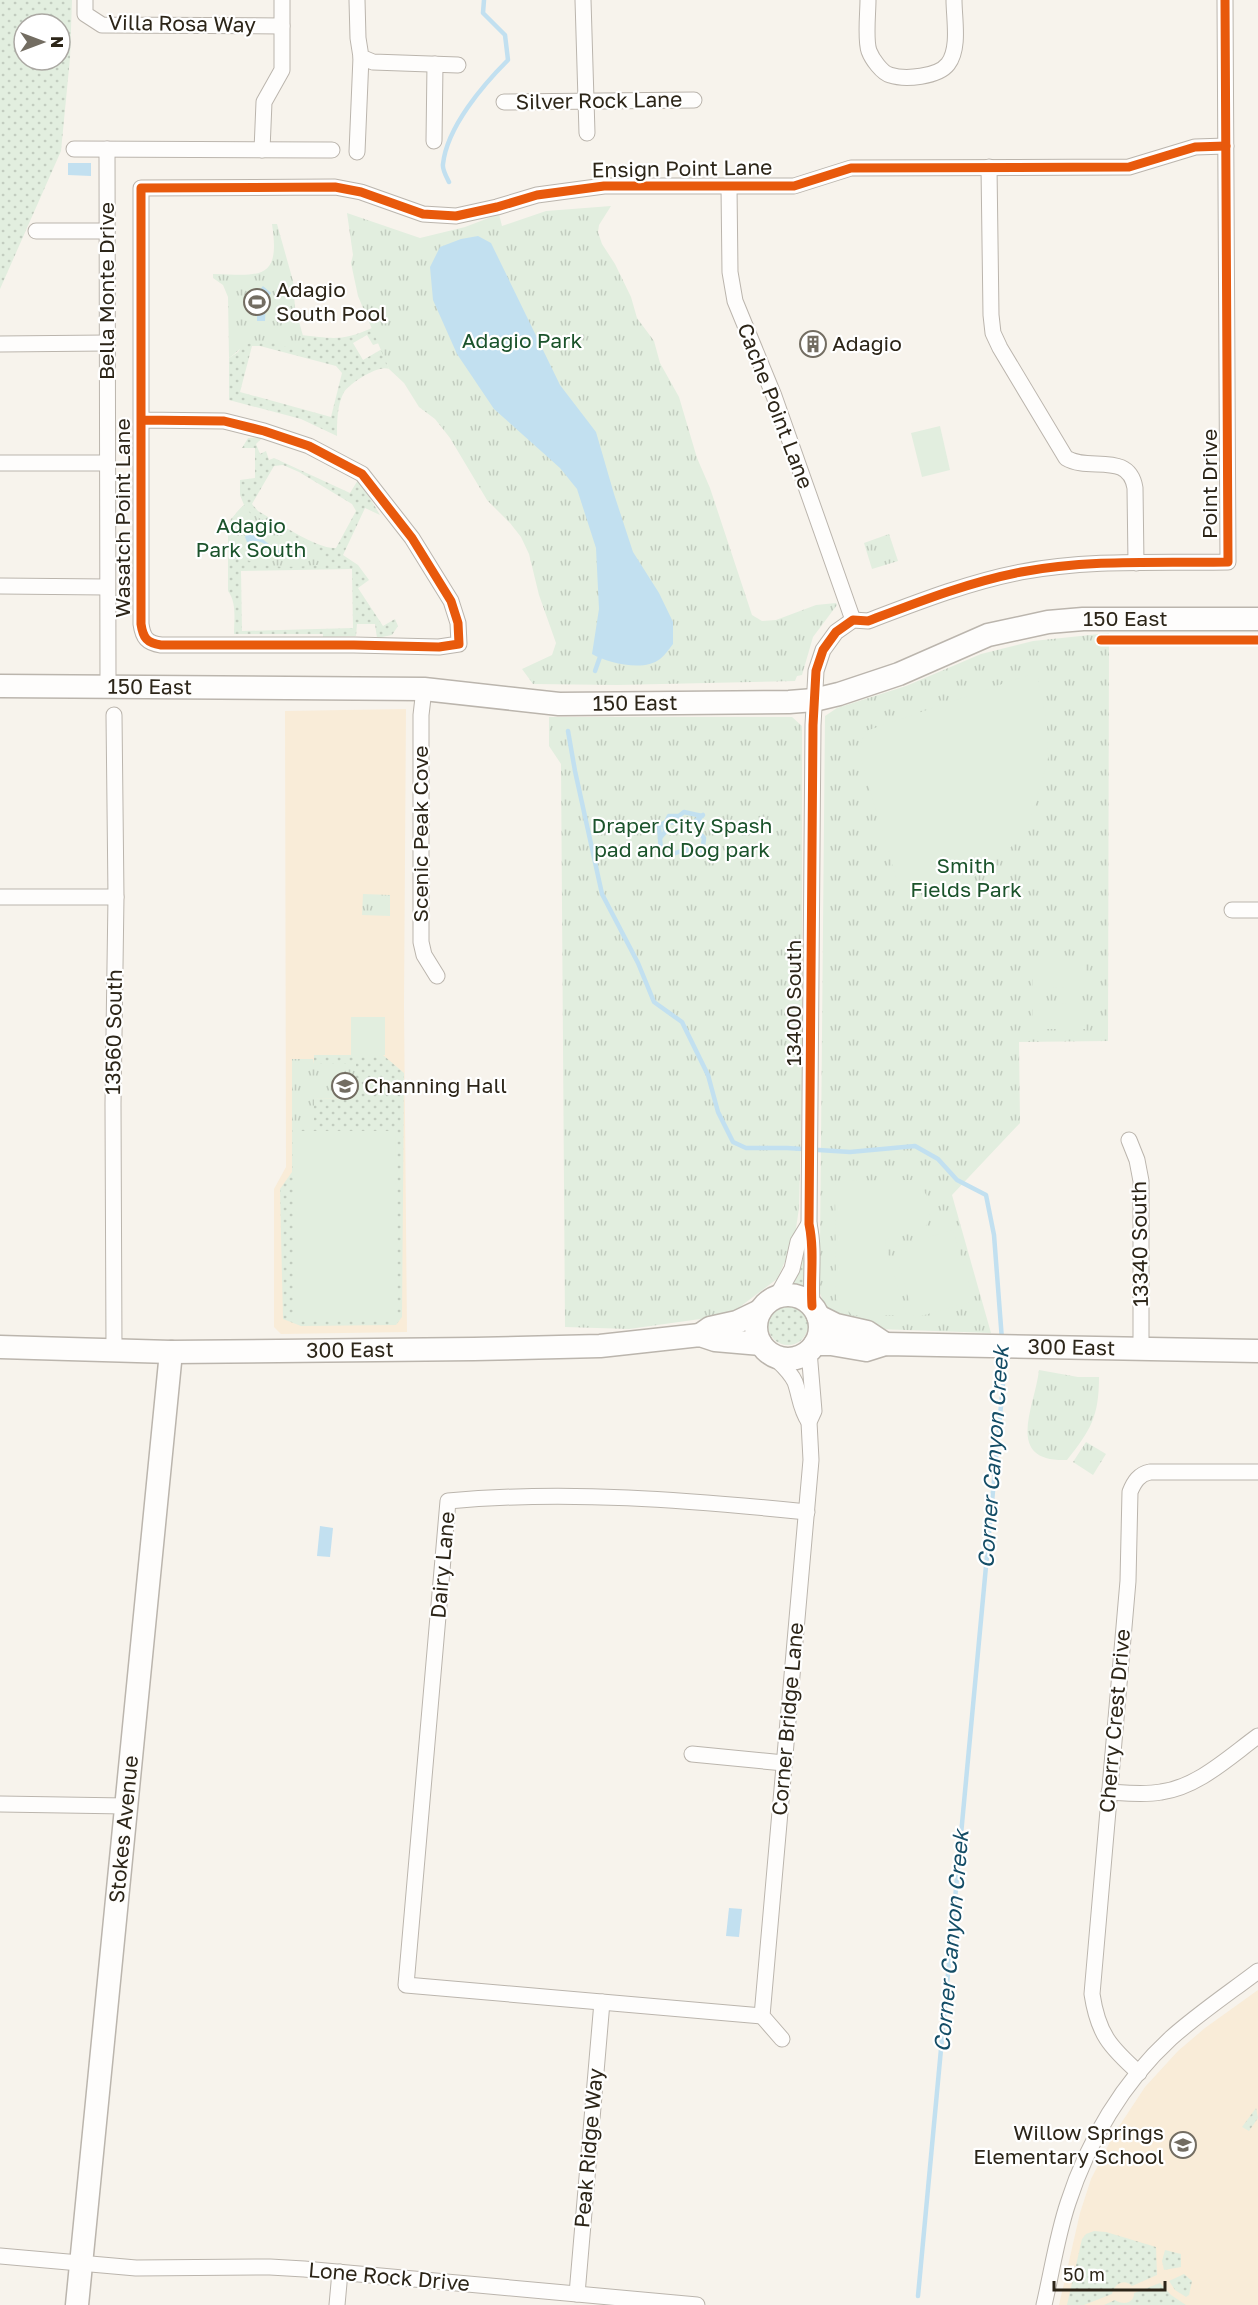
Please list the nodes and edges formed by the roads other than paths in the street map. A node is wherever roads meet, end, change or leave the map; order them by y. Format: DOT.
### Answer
graph roads {
  1 [pos="282,0"];
  2 [pos="357,0"];
  3 [pos="583,0"];
  4 [pos="868,0"];
  5 [pos="954,0"];
  6 [pos="1225,0"];
  7 [pos="85,7"];
  8 [pos="282,26"];
  9 [pos="361,57"];
  10 [pos="435,64"];
  11 [pos="458,65"];
  12 [pos="694,100"];
  13 [pos="586,101"];
  14 [pos="504,102"];
  15 [pos="587,133"];
  16 [pos="434,141"];
  17 [pos="1226,146"];
  18 [pos="74,149"];
  19 [pos="107,149"];
  20 [pos="262,150"];
  21 [pos="332,150"];
  22 [pos="357,152"];
  23 [pos="989,167"];
  24 [pos="729,187"];
  25 [pos="141,188"];
  26 [pos="36,231"];
  27 [pos="107,231"];
  28 [pos="107,343"];
  29 [pos="0,344"];
  30 [pos="141,420"];
  31 [pos="0,463"];
  32 [pos="106,463"];
  33 [pos="1136,563"];
  34 [pos="0,586"];
  35 [pos="106,587"];
  36 [pos="1258,619"];
  37 [pos="854,620"];
  38 [pos="0,686"];
  39 [pos="108,686"];
  40 [pos="424,689"];
  41 [pos="814,700"];
  42 [pos="114,715"];
  43 [pos="0,897"];
  44 [pos="116,897"];
  45 [pos="1232,910"];
  46 [pos="1258,910"];
  47 [pos="436,976"];
  48 [pos="1129,1140"];
  49 [pos="809,1224"];
  50 [pos="777,1296"];
  51 [pos="760,1311"];
  52 [pos="815,1311"];
  53 [pos="700,1335"];
  54 [pos="885,1344"];
  55 [pos="0,1347"];
  56 [pos="812,1347"];
  57 [pos="114,1350"];
  58 [pos="767,1350"];
  59 [pos="1141,1350"];
  60 [pos="1258,1351"];
  61 [pos="171,1352"];
  62 [pos="809,1422"];
  63 [pos="1258,1472"];
  64 [pos="807,1512"];
  65 [pos="1258,1736"];
  66 [pos="693,1754"];
  67 [pos="784,1763"];
  68 [pos="1109,1792"];
  69 [pos="0,1804"];
  70 [pos="126,1806"];
  71 [pos="1258,1971"];
  72 [pos="602,2002"];
  73 [pos="762,2016"];
  74 [pos="782,2039"];
  75 [pos="1139,2073"];
  76 [pos="0,2256"];
  77 [pos="81,2263"];
  78 [pos="340,2272"];
  79 [pos="577,2294"];
  80 [pos="77,2305"];
  81 [pos="337,2305"];
  82 [pos="697,2305"];
  83 [pos="1044,2305"];
  1 -- 8 [label="street"];
  2 -- 9 [label="street"];
  3 -- 13 [label="street"];
  4 -- 5 [label="street"];
  6 -- 17 [label="street, Point Drive"];
  7 -- 8 [label="street, Villa Rosa Way"];
  8 -- 20 [label="street"];
  9 -- 10 [label="street"];
  9 -- 22 [label="street"];
  10 -- 11 [label="street"];
  10 -- 16 [label="street"];
  12 -- 13 [label="street, Silver Rock Lane"];
  13 -- 14 [label="street, Silver Rock Lane"];
  13 -- 15 [label="street"];
  17 -- 23 [label="street, Ensign Point Lane"];
  17 -- 33 [label="street, Point Drive"];
  18 -- 19 [label="street"];
  19 -- 20 [label="street"];
  19 -- 27 [label="street, Bella Monte Drive"];
  20 -- 21 [label="street"];
  23 -- 24 [label="street, Ensign Point Lane"];
  23 -- 33 [label="street"];
  24 -- 25 [label="street, Ensign Point Lane"];
  24 -- 37 [label="street, Cache Point Lane"];
  25 -- 30 [label="street, Wasatch Point Lane"];
  26 -- 27 [label="street"];
  27 -- 28 [label="street, Bella Monte Drive"];
  28 -- 29 [label="street"];
  28 -- 32 [label="street, Bella Monte Drive"];
  30 -- 30 [label="street, Wasatch Point Lane"];
  31 -- 32 [label="street"];
  32 -- 35 [label="street, Bella Monte Drive"];
  33 -- 37 [label="street, Point Drive"];
  34 -- 35 [label="street"];
  35 -- 39 [label="street, Bella Monte Drive"];
  36 -- 41 [label="street, 150 East"];
  37 -- 41 [label="street"];
  38 -- 39 [label="street, 150 East"];
  39 -- 40 [label="street, 150 East"];
  40 -- 41 [label="street, 150 East"];
  40 -- 47 [label="street, Scenic Peak Cove"];
  41 -- 49 [label="street, 13400 South"];
  42 -- 44 [label="street, 13560 South"];
  43 -- 44 [label="street"];
  44 -- 57 [label="street, 13560 South"];
  45 -- 46 [label="street"];
  48 -- 59 [label="street, 13340 South"];
  49 -- 50 [label="street, 13400 South"];
  49 -- 52 [label="street, 13400 South"];
  50 -- 51 [label="street"];
  50 -- 52 [label="street"];
  51 -- 53 [label="street, 300 East"];
  51 -- 58 [label="street"];
  52 -- 54 [label="street, 300 East"];
  52 -- 56 [label="street"];
  53 -- 58 [label="street, 300 East"];
  53 -- 61 [label="street, 300 East"];
  54 -- 56 [label="street, 300 East"];
  54 -- 59 [label="street, 300 East"];
  55 -- 57 [label="street, 300 East"];
  56 -- 58 [label="street"];
  56 -- 62 [label="street, Corner Bridge Lane"];
  57 -- 61 [label="street, 300 East"];
  58 -- 62 [label="street, Corner Bridge Lane"];
  59 -- 60 [label="street, 300 East"];
  61 -- 70 [label="street, Stokes Avenue"];
  62 -- 64 [label="street, Corner Bridge Lane"];
  63 -- 68 [label="street, Cherry Crest Drive"];
  64 -- 67 [label="street, Corner Bridge Lane"];
  64 -- 72 [label="street, Dairy Lane"];
  65 -- 68 [label="street"];
  66 -- 67 [label="street"];
  67 -- 73 [label="street, Corner Bridge Lane"];
  68 -- 75 [label="street, Cherry Crest Drive"];
  69 -- 70 [label="street"];
  70 -- 77 [label="street, Stokes Avenue"];
  71 -- 75 [label="street"];
  72 -- 73 [label="street"];
  72 -- 79 [label="street, Peak Ridge Way"];
  73 -- 74 [label="street"];
  75 -- 83 [label="street"];
  76 -- 77 [label="street, Lone Rock Drive"];
  77 -- 78 [label="street, Lone Rock Drive"];
  77 -- 80 [label="street, Stokes Avenue"];
  78 -- 79 [label="street, Lone Rock Drive"];
  78 -- 81 [label="street"];
  79 -- 82 [label="street, Lone Rock Drive"];
}
